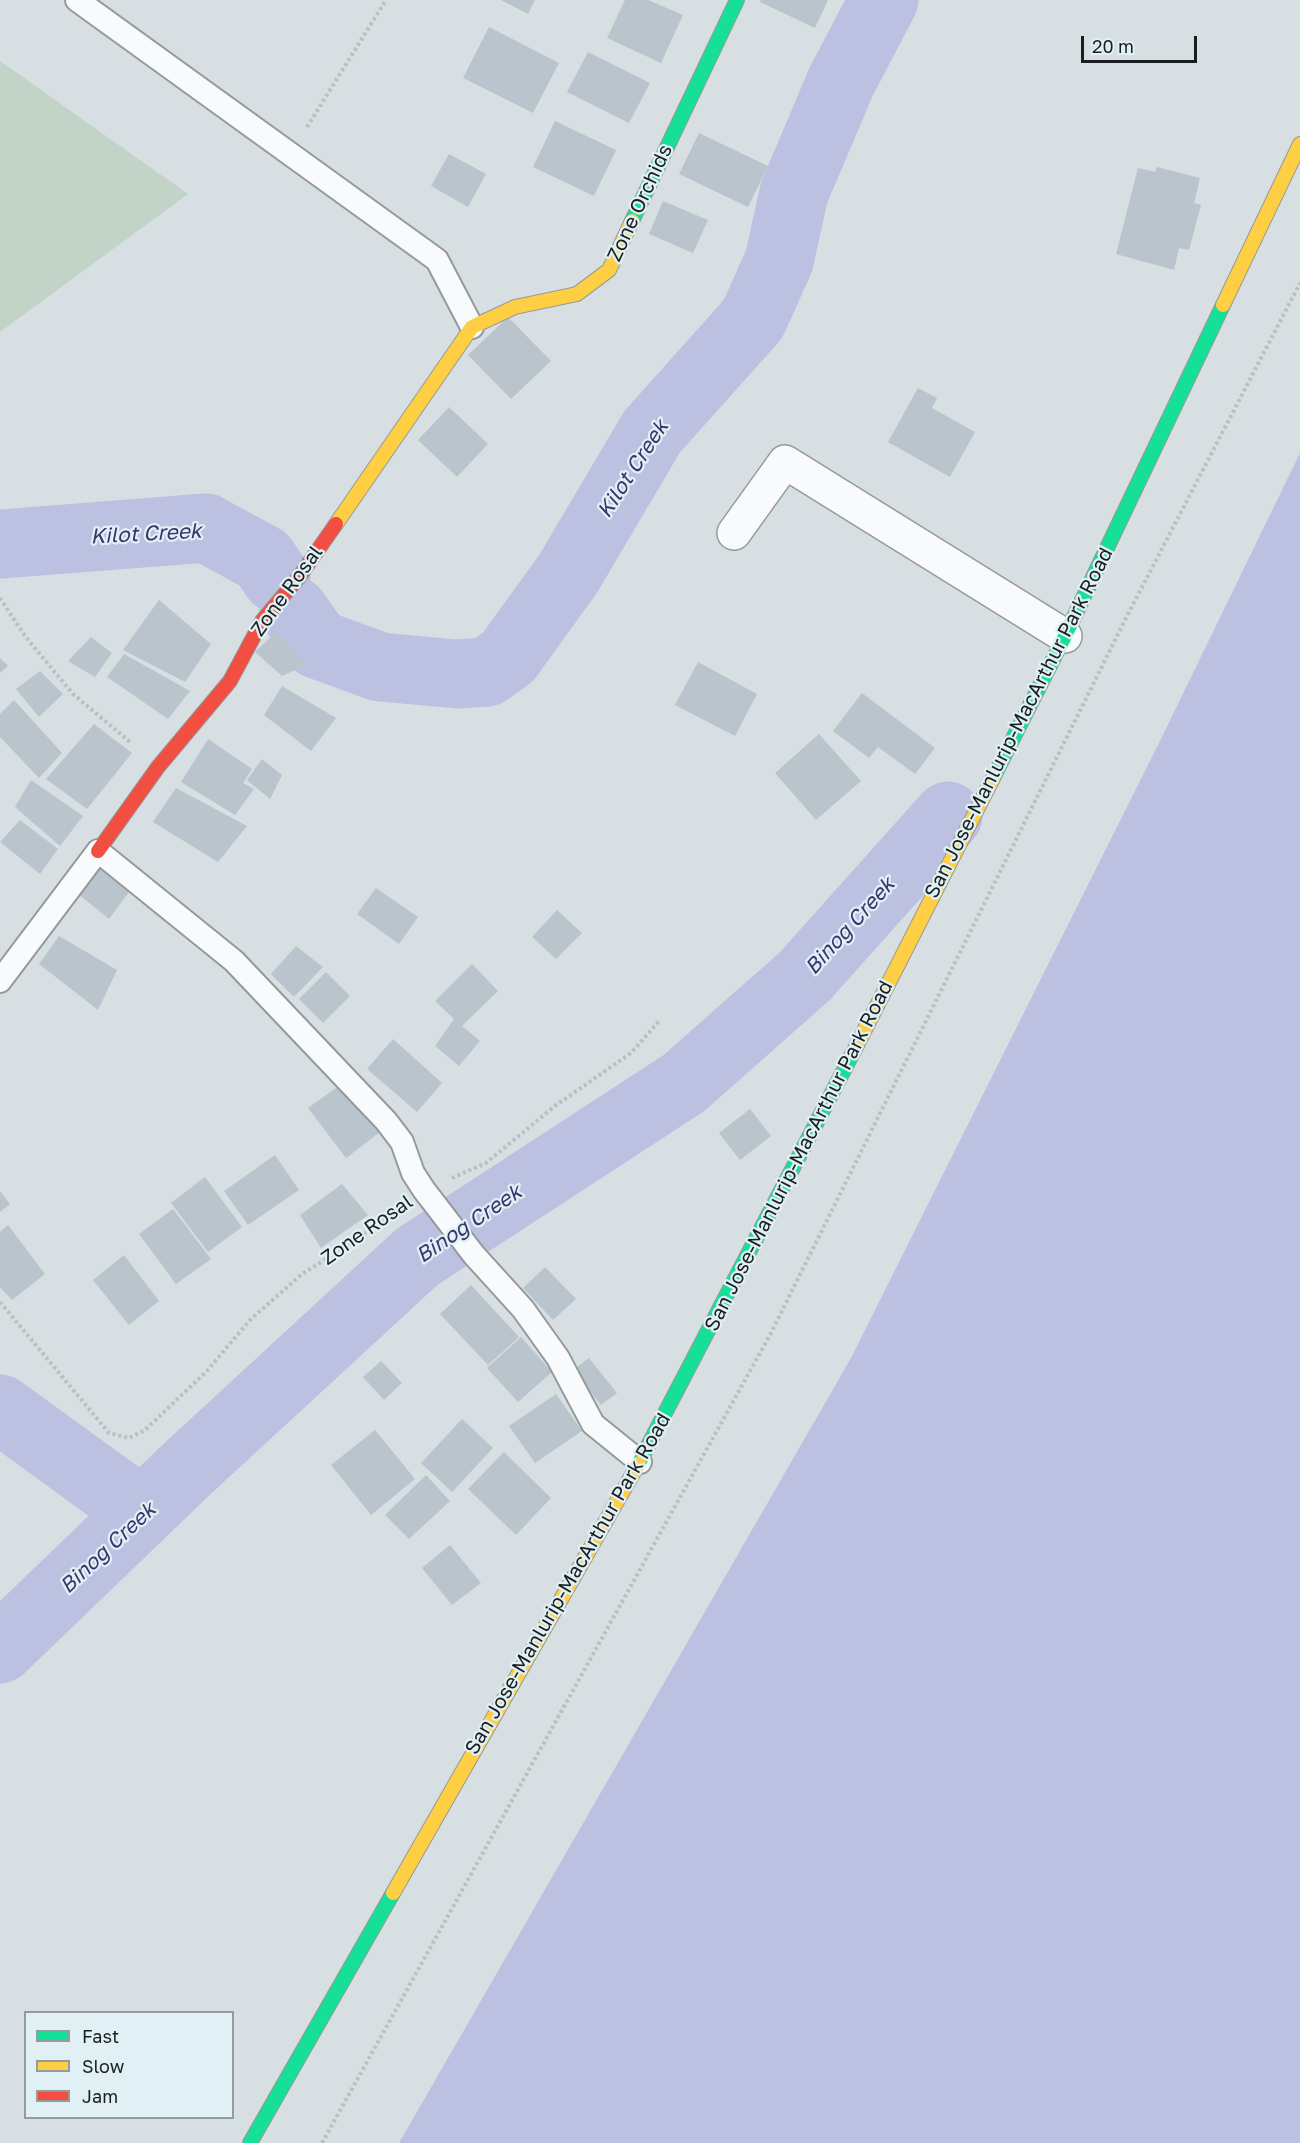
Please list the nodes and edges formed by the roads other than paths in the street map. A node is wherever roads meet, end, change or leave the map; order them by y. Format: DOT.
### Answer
graph roads {
  1 [pos="77,0"];
  2 [pos="737,0"];
  3 [pos="1300,144"];
  4 [pos="472,327"];
  5 [pos="734,532"];
  6 [pos="1065,636"];
  7 [pos="98,851"];
  8 [pos="0,981"];
  9 [pos="640,1462"];
  10 [pos="250,2143"];
  1 -- 4 [label="lane"];
  2 -- 4 [label="main road, Zone Orchids"];
  3 -- 6 [label="main road, San Jose-Manlurip-MacArthur Park Road"];
  4 -- 7 [label="main road, Zone Rosal"];
  5 -- 6 [label="street"];
  6 -- 9 [label="main road, San Jose-Manlurip-MacArthur Park Road"];
  7 -- 8 [label="lane, Zone Rosal"];
  7 -- 9 [label="lane, Zone Rosal"];
  9 -- 10 [label="main road, San Jose-Manlurip-MacArthur Park Road"];
}
